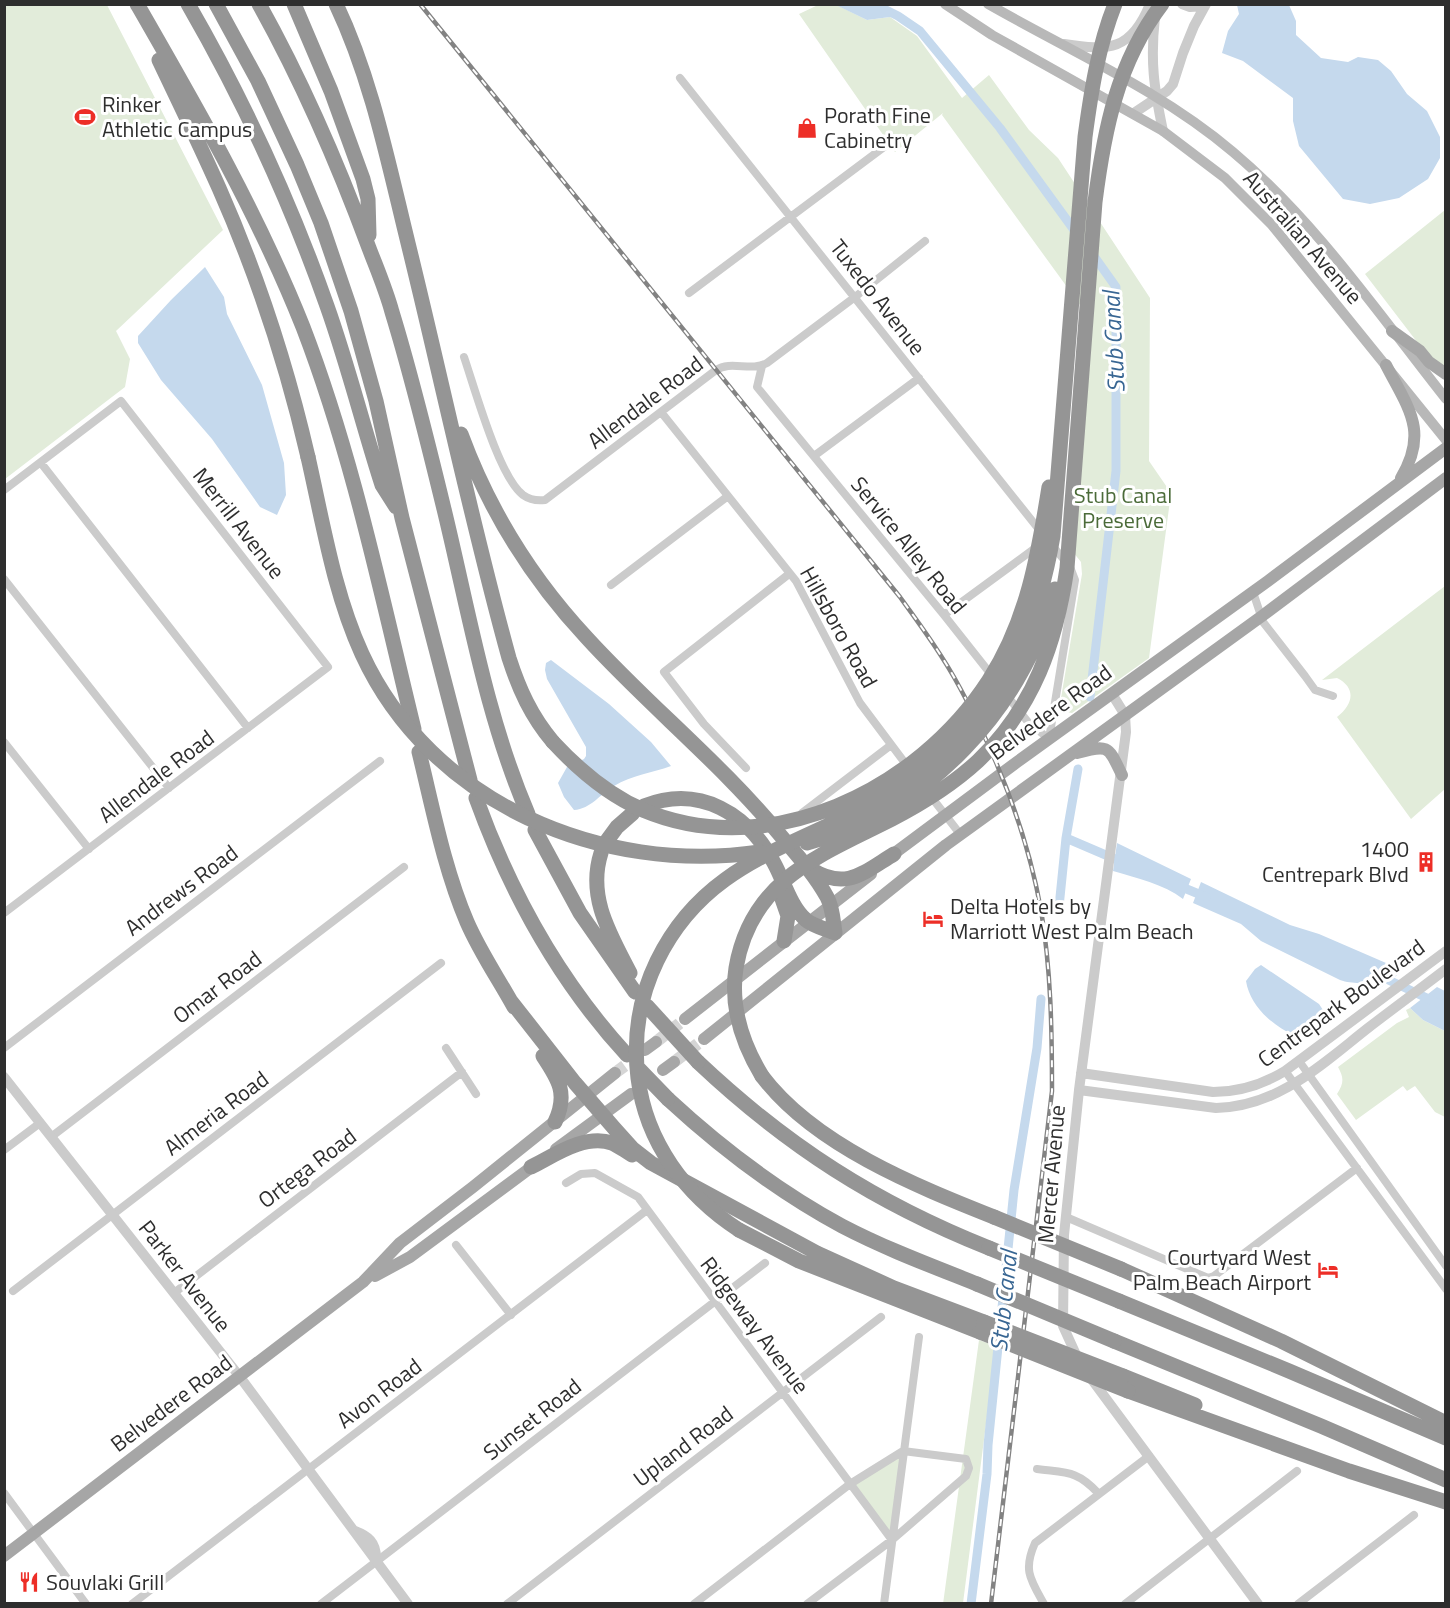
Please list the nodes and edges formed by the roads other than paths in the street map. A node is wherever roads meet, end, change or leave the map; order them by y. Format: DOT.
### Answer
graph roads {
  1 [pos="136,4"];
  2 [pos="188,4"];
  3 [pos="216,4"];
  4 [pos="260,4"];
  5 [pos="294,4"];
  6 [pos="336,4"];
  7 [pos="945,4"];
  8 [pos="988,4"];
  9 [pos="1114,4"];
  10 [pos="1150,4"];
  11 [pos="1157,4"];
  12 [pos="1162,4"];
  13 [pos="1182,4"];
  14 [pos="1206,5"];
  15 [pos="1057,43"];
  16 [pos="680,78"];
  17 [pos="1156,98"];
  18 [pos="1134,113"];
  19 [pos="1163,131"];
  20 [pos="888,144"];
  21 [pos="791,217"];
  22 [pos="925,241"];
  23 [pos="369,247"];
  24 [pos="689,293"];
  25 [pos="855,297"];
  26 [pos="1392,331"];
  27 [pos="464,357"];
  28 [pos="438,363"];
  29 [pos="1386,365"];
  30 [pos="762,366"];
  31 [pos="1446,374"];
  32 [pos="919,378"];
  33 [pos="1446,399"];
  34 [pos="1062,411"];
  35 [pos="661,412"];
  36 [pos="1446,440"];
  37 [pos="1446,448"];
  38 [pos="814,456"];
  39 [pos="41,463"];
  40 [pos="1073,477"];
  41 [pos="1446,478"];
  42 [pos="1398,483"];
  43 [pos="4,490"];
  44 [pos="728,496"];
  45 [pos="402,518"];
  46 [pos="1047,539"];
  47 [pos="789,574"];
  48 [pos="4,579"];
  49 [pos="611,585"];
  50 [pos="1253,592"];
  51 [pos="944,615"];
  52 [pos="1262,616"];
  53 [pos="328,667"];
  54 [pos="1112,694"];
  55 [pos="1333,696"];
  56 [pos="1125,715"];
  57 [pos="248,728"];
  58 [pos="414,729"];
  59 [pos="1049,739"];
  60 [pos="4,742"];
  61 [pos="891,745"];
  62 [pos="419,753"];
  63 [pos="1067,756"];
  64 [pos="380,761"];
  65 [pos="746,768"];
  66 [pos="1122,775"];
  67 [pos="470,780"];
  68 [pos="169,788"];
  69 [pos="476,798"];
  70 [pos="528,814"];
  71 [pos="800,815"];
  72 [pos="945,815"];
  73 [pos="535,830"];
  74 [pos="960,834"];
  75 [pos="759,840"];
  76 [pos="89,849"];
  77 [pos="894,854"];
  78 [pos="806,866"];
  79 [pos="404,867"];
  80 [pos="830,905"];
  81 [pos="6,909"];
  82 [pos="808,921"];
  83 [pos="835,933"];
  84 [pos="784,941"];
  85 [pos="1446,951"];
  86 [pos="441,963"];
  87 [pos="1446,969"];
  88 [pos="641,997"];
  89 [pos="510,1000"];
  90 [pos="685,1019"];
  91 [pos="704,1039"];
  92 [pos="656,1042"];
  93 [pos="4,1048"];
  94 [pos="446,1048"];
  95 [pos="645,1050"];
  96 [pos="627,1055"];
  97 [pos="1299,1060"];
  98 [pos="674,1062"];
  99 [pos="639,1069"];
  100 [pos="663,1070"];
  101 [pos="1285,1071"];
  102 [pos="462,1072"];
  103 [pos="615,1073"];
  104 [pos="1081,1073"];
  105 [pos="1308,1074"];
  106 [pos="4,1077"];
  107 [pos="1295,1084"];
  108 [pos="1079,1090"];
  109 [pos="476,1094"];
  110 [pos="631,1094"];
  111 [pos="586,1096"];
  112 [pos="603,1114"];
  113 [pos="555,1122"];
  114 [pos="40,1123"];
  115 [pos="51,1137"];
  116 [pos="4,1150"];
  117 [pos="651,1163"];
  118 [pos="531,1167"];
  119 [pos="1357,1168"];
  120 [pos="566,1183"];
  121 [pos="647,1210"];
  122 [pos="112,1215"];
  123 [pos="1066,1217"];
  124 [pos="456,1245"];
  125 [pos="765,1263"];
  126 [pos="1446,1266"];
  127 [pos="363,1282"];
  128 [pos="1446,1289"];
  129 [pos="14,1291"];
  130 [pos="174,1293"];
  131 [pos="715,1301"];
  132 [pos="511,1315"];
  133 [pos="881,1317"];
  134 [pos="982,1327"];
  135 [pos="919,1337"];
  136 [pos="240,1377"];
  137 [pos="783,1393"];
  138 [pos="1446,1423"];
  139 [pos="1446,1438"];
  140 [pos="903,1451"];
  141 [pos="1149,1455"];
  142 [pos="308,1469"];
  143 [pos="1037,1469"];
  144 [pos="1297,1471"];
  145 [pos="1446,1480"];
  146 [pos="850,1484"];
  147 [pos="4,1493"];
  148 [pos="1098,1493"];
  149 [pos="1446,1502"];
  150 [pos="1414,1515"];
  151 [pos="34,1533"];
  152 [pos="1210,1539"];
  153 [pos="892,1540"];
  154 [pos="4,1556"];
  155 [pos="376,1561"];
  156 [pos="86,1604"];
  157 [pos="132,1604"];
  158 [pos="321,1604"];
  159 [pos="408,1604"];
  160 [pos="507,1604"];
  161 [pos="694,1604"];
  162 [pos="807,1604"];
  163 [pos="884,1604"];
  164 [pos="1044,1604"];
  165 [pos="1125,1604"];
  166 [pos="1258,1604"];
  167 [pos="1298,1604"];
  1 -- 40 [label="highway, bridge"];
  1 -- 58 [label="highway"];
  2 -- 45 [label="highway"];
  3 -- 45 [label="highway"];
  4 -- 23 [label="highway"];
  5 -- 23 [label="highway"];
  6 -- 28 [label="highway"];
  7 -- 18 [label="main road, Australian Avenue"];
  8 -- 15 [label="main road, Australian Avenue"];
  9 -- 34 [label="highway, bridge"];
  10 -- 15 [label="street"];
  11 -- 17 [label="street"];
  12 -- 40 [label="highway, bridge"];
  13 -- 14 [label="street"];
  14 -- 17 [label="street"];
  15 -- 17 [label="main road, Australian Avenue"];
  16 -- 21 [label="street, Tuxedo Avenue"];
  17 -- 18 [label="street"];
  17 -- 19 [label="street"];
  17 -- 26 [label="main road, Australian Avenue"];
  18 -- 19 [label="main road, Australian Avenue"];
  19 -- 29 [label="main road, Australian Avenue"];
  20 -- 21 [label="street"];
  21 -- 24 [label="street"];
  21 -- 25 [label="street, Tuxedo Avenue"];
  22 -- 25 [label="street"];
  23 -- 70 [label="highway"];
  25 -- 30 [label="street"];
  25 -- 32 [label="street, Tuxedo Avenue"];
  26 -- 31 [label="main road"];
  26 -- 33 [label="main road, Australian Avenue"];
  27 -- 35 [label="street, Allendale Road"];
  28 -- 34 [label="highway, bridge"];
  28 -- 78 [label="highway"];
  29 -- 36 [label="main road, Australian Avenue"];
  29 -- 42 [label="main road"];
  30 -- 35 [label="street, Allendale Road"];
  30 -- 38 [label="street, Service Alley Road"];
  32 -- 38 [label="street"];
  32 -- 46 [label="street, Tuxedo Avenue"];
  34 -- 134 [label="highway, bridge"];
  35 -- 44 [label="street, Hillsboro Road"];
  37 -- 42 [label="main road, Belvedere Road"];
  38 -- 51 [label="street, Service Alley Road"];
  39 -- 43 [label="street"];
  39 -- 53 [label="street, Merrill Avenue"];
  39 -- 57 [label="street"];
  40 -- 138 [label="highway, bridge"];
  41 -- 52 [label="main road, Belvedere Road"];
  42 -- 50 [label="main road, Belvedere Road"];
  44 -- 47 [label="street, Hillsboro Road"];
  44 -- 49 [label="street"];
  45 -- 67 [label="highway"];
  46 -- 51 [label="street"];
  46 -- 59 [label="street, Tuxedo Avenue"];
  47 -- 61 [label="street, Hillsboro Road"];
  47 -- 65 [label="street"];
  48 -- 68 [label="street"];
  50 -- 52 [label="street"];
  50 -- 54 [label="main road, Belvedere Road"];
  51 -- 59 [label="street, Service Alley Road"];
  52 -- 55 [label="street"];
  52 -- 56 [label="main road, Belvedere Road"];
  53 -- 57 [label="street, Allendale Road"];
  54 -- 56 [label="street"];
  54 -- 59 [label="main road, Belvedere Road"];
  56 -- 63 [label="main road, Belvedere Road"];
  56 -- 66 [label="street, Mercer Avenue"];
  57 -- 68 [label="street, Allendale Road"];
  59 -- 72 [label="main road, Belvedere Road"];
  60 -- 76 [label="street"];
  61 -- 71 [label="street"];
  61 -- 72 [label="street, Hillsboro Road"];
  62 -- 89 [label="highway"];
  63 -- 66 [label="main road"];
  63 -- 74 [label="main road, Belvedere Road"];
  64 -- 93 [label="street, Andrews Road"];
  66 -- 104 [label="street, Mercer Avenue"];
  68 -- 76 [label="street, Allendale Road"];
  69 -- 96 [label="highway"];
  72 -- 74 [label="street, Hillsboro Road"];
  72 -- 77 [label="main road, Belvedere Road"];
  73 -- 88 [label="highway"];
  74 -- 83 [label="main road, Belvedere Road"];
  75 -- 82 [label="highway"];
  75 -- 84 [label="highway"];
  75 -- 88 [label="highway"];
  76 -- 81 [label="street, Allendale Road"];
  77 -- 78 [label="highway"];
  77 -- 80 [label="main road, Belvedere Road"];
  78 -- 80 [label="highway"];
  79 -- 115 [label="street, Omar Road"];
  80 -- 82 [label="main road, Belvedere Road"];
  80 -- 83 [label="highway"];
  82 -- 83 [label="highway"];
  82 -- 84 [label="main road, Belvedere Road"];
  83 -- 91 [label="main road, Belvedere Road"];
  84 -- 90 [label="main road, Belvedere Road"];
  85 -- 97 [label="street, Centrepark Boulevard"];
  86 -- 122 [label="street, Almeria Road"];
  87 -- 105 [label="street, Centrepark Boulevard"];
  88 -- 139 [label="highway, bridge"];
  89 -- 111 [label="highway"];
  89 -- 113 [label="highway"];
  92 -- 95 [label="main road"];
  94 -- 102 [label="street"];
  97 -- 101 [label="street, Centrepark Boulevard"];
  97 -- 105 [label="street"];
  98 -- 100 [label="main road"];
  99 -- 145 [label="highway, bridge"];
  101 -- 104 [label="street, Centrepark Boulevard"];
  101 -- 107 [label="street"];
  102 -- 109 [label="street"];
  102 -- 130 [label="street, Ortega Road"];
  103 -- 111 [label="main road, Belvedere Road"];
  104 -- 108 [label="street, Mercer Avenue"];
  105 -- 107 [label="street, Centrepark Boulevard"];
  105 -- 126 [label="street"];
  106 -- 114 [label="street, Parker Avenue"];
  107 -- 108 [label="street, Centrepark Boulevard"];
  107 -- 119 [label="street"];
  108 -- 123 [label="street, Mercer Avenue"];
  110 -- 112 [label="main road, Belvedere Road"];
  111 -- 112 [label="highway"];
  111 -- 113 [label="main road, Belvedere Road"];
  112 -- 117 [label="highway"];
  112 -- 118 [label="main road, Belvedere Road"];
  113 -- 127 [label="main road, Belvedere Road"];
  114 -- 115 [label="street, Parker Avenue"];
  114 -- 116 [label="street"];
  115 -- 122 [label="street, Parker Avenue"];
  117 -- 118 [label="highway"];
  117 -- 134 [label="highway"];
  118 -- 127 [label="main road, Belvedere Road"];
  119 -- 123 [label="street"];
  119 -- 128 [label="street"];
  120 -- 121 [label="street, Ridgeway Avenue"];
  121 -- 131 [label="street, Ridgeway Avenue"];
  121 -- 132 [label="street, Avon Road"];
  122 -- 129 [label="street, Almeria Road"];
  122 -- 130 [label="street, Parker Avenue"];
  123 -- 141 [label="street, Mercer Avenue"];
  124 -- 132 [label="street"];
  125 -- 131 [label="street, Sunset Road"];
  127 -- 136 [label="main road, Belvedere Road"];
  130 -- 136 [label="street, Parker Avenue"];
  131 -- 137 [label="street, Ridgeway Avenue"];
  131 -- 155 [label="street, Sunset Road"];
  132 -- 142 [label="street, Avon Road"];
  133 -- 137 [label="street, Upland Road"];
  134 -- 149 [label="highway, bridge"];
  135 -- 140 [label="street"];
  136 -- 142 [label="street, Parker Avenue"];
  136 -- 151 [label="main road, Belvedere Road"];
  137 -- 146 [label="street, Ridgeway Avenue"];
  137 -- 160 [label="street, Upland Road"];
  140 -- 146 [label="street"];
  140 -- 153 [label="street"];
  140 -- 153 [label="street"];
  141 -- 148 [label="street"];
  141 -- 152 [label="street, Mercer Avenue"];
  142 -- 155 [label="street, Parker Avenue"];
  142 -- 157 [label="street, Avon Road"];
  143 -- 148 [label="street"];
  144 -- 152 [label="street"];
  146 -- 153 [label="street, Ridgeway Avenue"];
  146 -- 161 [label="street"];
  147 -- 151 [label="street"];
  148 -- 164 [label="street"];
  150 -- 167 [label="street"];
  151 -- 154 [label="main road, Belvedere Road"];
  151 -- 156 [label="street"];
  152 -- 165 [label="street"];
  152 -- 166 [label="street, Mercer Avenue"];
  153 -- 162 [label="street"];
  153 -- 163 [label="street"];
  155 -- 158 [label="street, Sunset Road"];
  155 -- 159 [label="street, Parker Avenue"];
}
